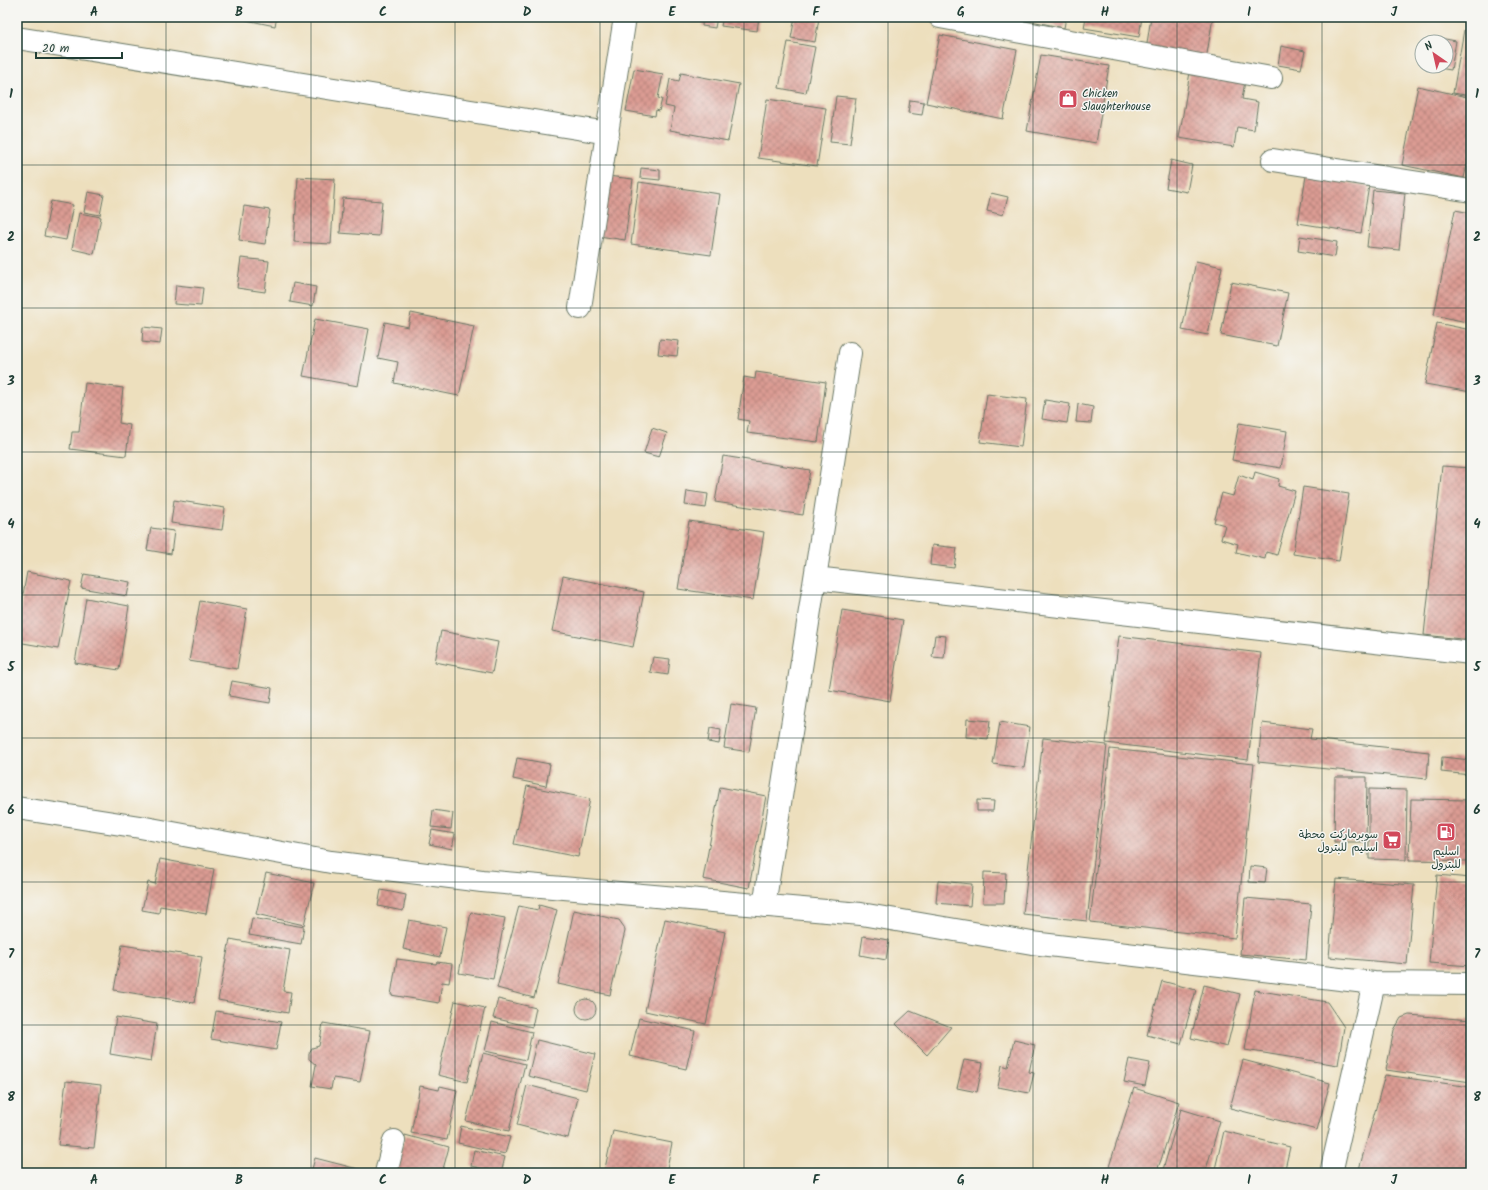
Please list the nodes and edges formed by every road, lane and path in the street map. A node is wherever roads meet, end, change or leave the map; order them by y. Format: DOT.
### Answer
graph roads {
  1 [pos="625,17"];
  2 [pos="940,17"];
  3 [pos="17,38"];
  4 [pos="1271,78"];
  5 [pos="608,133"];
  6 [pos="1273,160"];
  7 [pos="1471,191"];
  8 [pos="580,308"];
  9 [pos="850,353"];
  10 [pos="815,578"];
  11 [pos="1471,653"];
  12 [pos="17,808"];
  13 [pos="764,906"];
  14 [pos="1374,982"];
  15 [pos="1471,984"];
  16 [pos="394,1141"];
  17 [pos="386,1173"];
  18 [pos="1331,1173"];
  1 -- 5 [label="street"];
  2 -- 4 [label="street"];
  3 -- 5 [label="street"];
  5 -- 8 [label="street"];
  6 -- 7 [label="street"];
  9 -- 10 [label="street"];
  10 -- 11 [label="street"];
  10 -- 13 [label="street"];
  12 -- 13 [label="street"];
  13 -- 14 [label="street"];
  14 -- 15 [label="street"];
  14 -- 18 [label="street"];
  16 -- 17 [label="street"];
}
